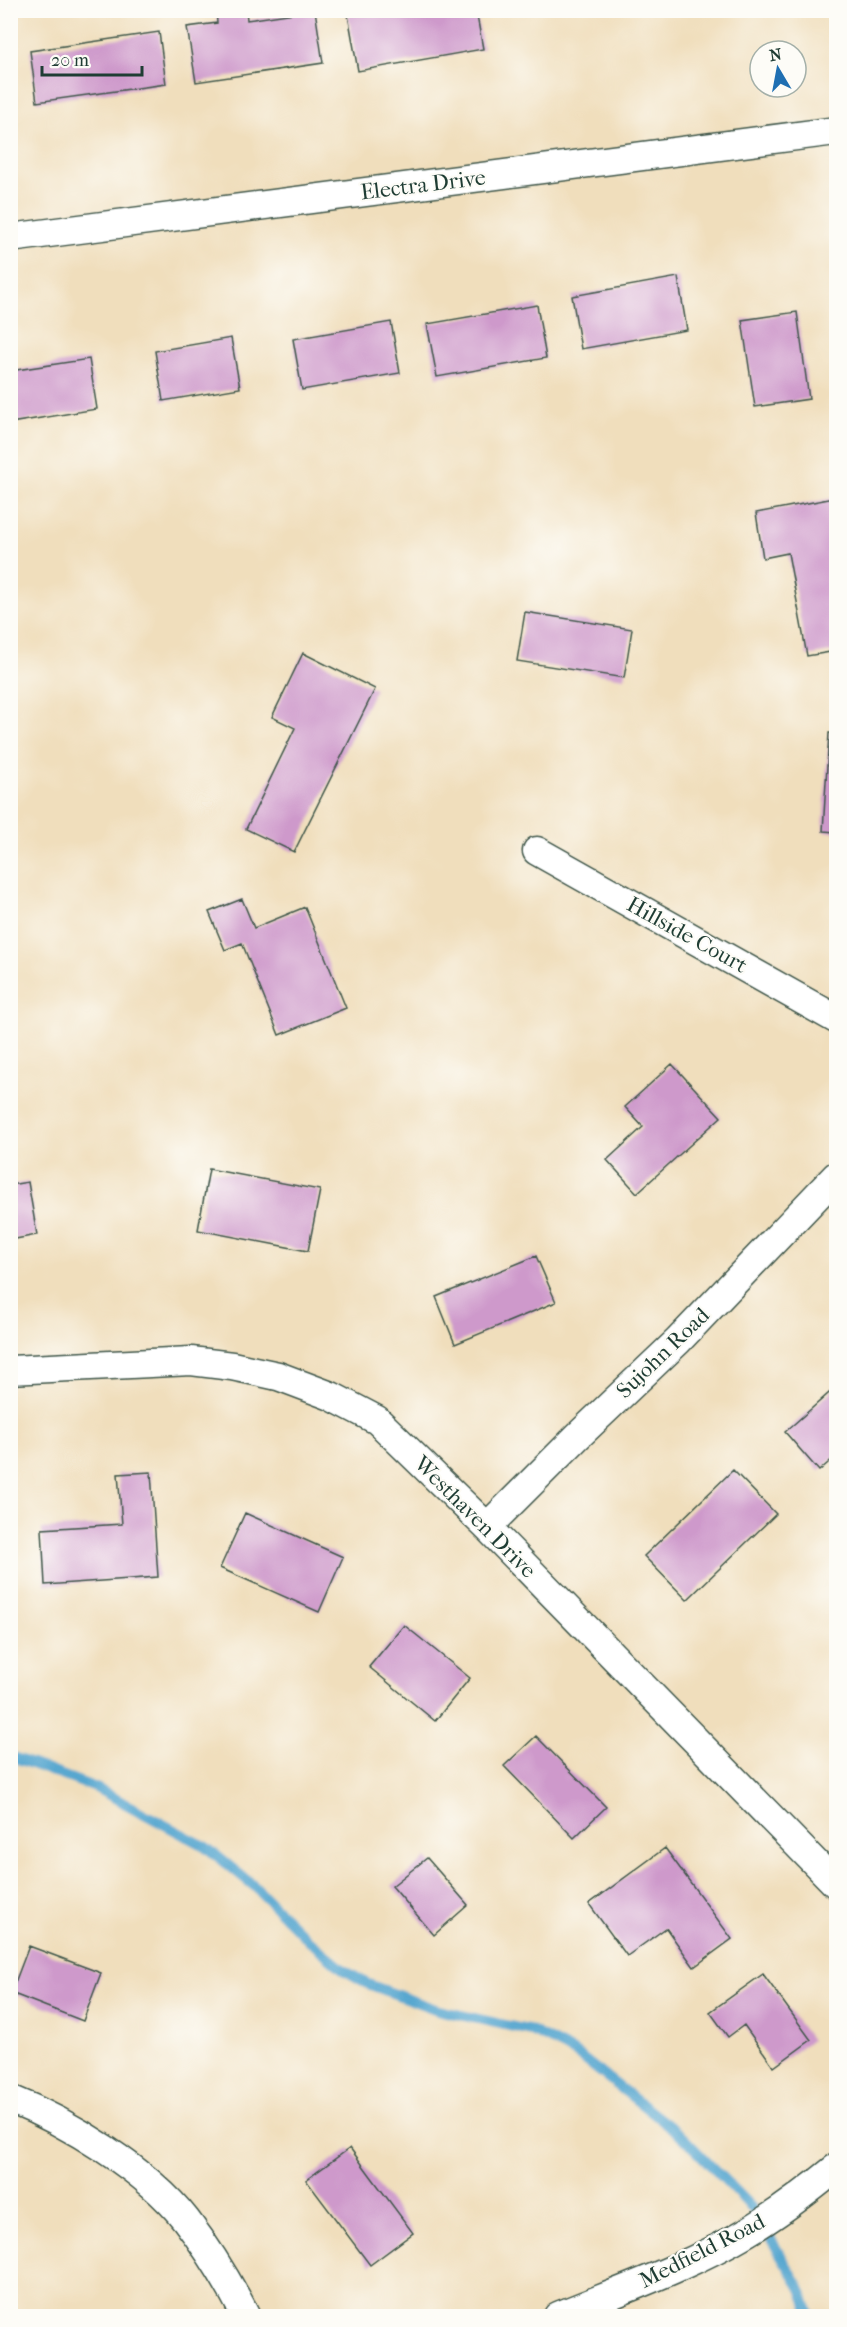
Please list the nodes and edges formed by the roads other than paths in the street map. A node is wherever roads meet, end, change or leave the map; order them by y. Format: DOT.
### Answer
graph roads {
  1 [pos="837,131"];
  2 [pos="10,238"];
  3 [pos="537,851"];
  4 [pos="837,1019"];
  5 [pos="837,1176"];
  6 [pos="10,1370"];
  7 [pos="487,1527"];
  8 [pos="837,1884"];
  9 [pos="10,2098"];
  10 [pos="837,2168"];
  11 [pos="246,2316"];
  12 [pos="558,2316"];
  1 -- 2 [label="street, Electra Drive"];
  3 -- 4 [label="street, Hillside Court"];
  5 -- 7 [label="street, Sujohn Road"];
  6 -- 7 [label="street, Westhaven Drive"];
  7 -- 8 [label="street, Westhaven Drive"];
  9 -- 11 [label="street"];
  10 -- 12 [label="street, Medfield Road"];
}
